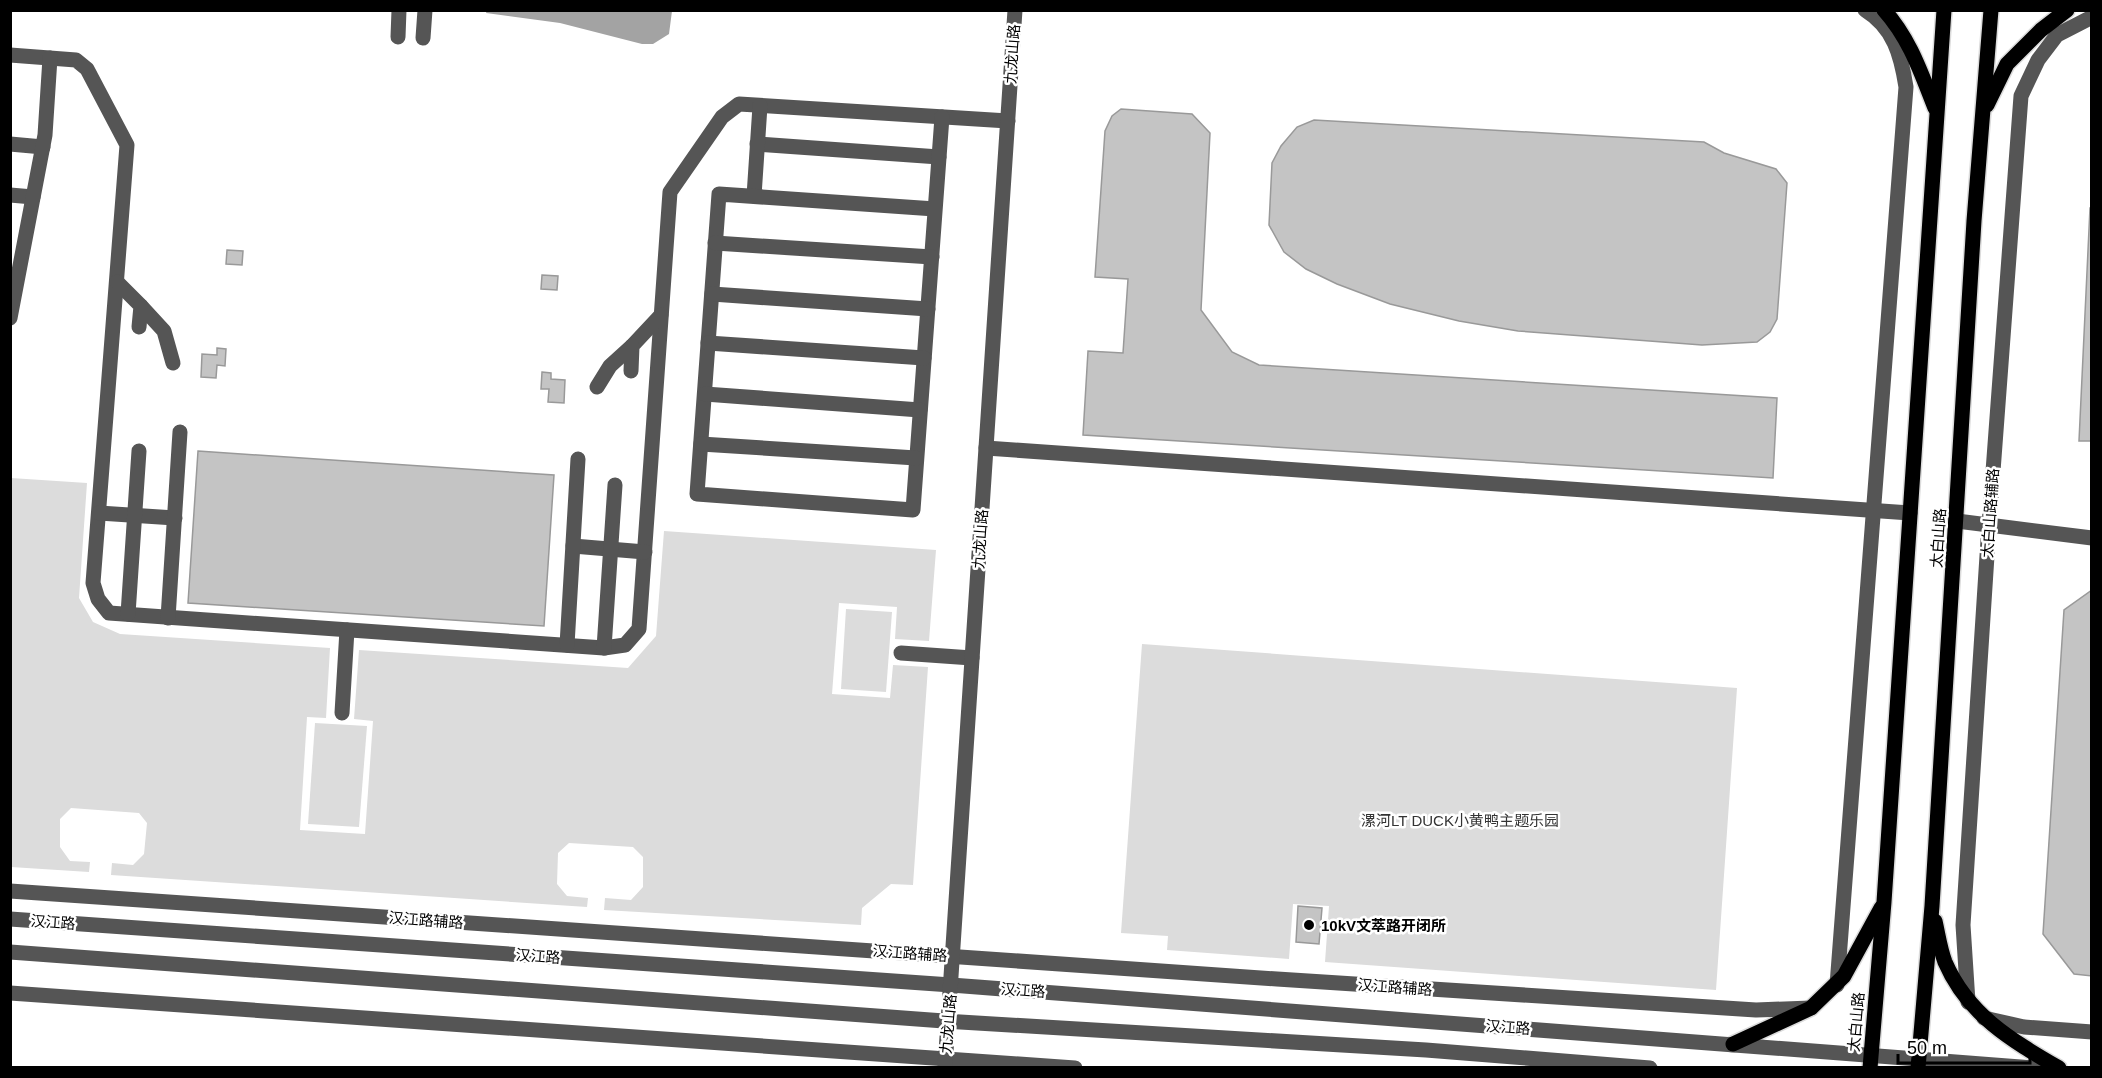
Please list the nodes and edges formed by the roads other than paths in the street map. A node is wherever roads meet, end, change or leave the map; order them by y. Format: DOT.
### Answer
graph roads {
  1 [pos="399,10"];
  2 [pos="424,10"];
  3 [pos="1015,10"];
  4 [pos="1865,10"];
  5 [pos="1944,10"];
  6 [pos="1991,10"];
  7 [pos="2067,10"];
  8 [pos="1882,15"];
  9 [pos="2091,17"];
  10 [pos="398,37"];
  11 [pos="423,38"];
  12 [pos="10,55"];
  13 [pos="50,58"];
  14 [pos="760,106"];
  15 [pos="1937,111"];
  16 [pos="1983,113"];
  17 [pos="942,117"];
  18 [pos="1008,121"];
  19 [pos="10,144"];
  20 [pos="758,144"];
  21 [pos="43,147"];
  22 [pos="939,157"];
  23 [pos="10,195"];
  24 [pos="753,196"];
  25 [pos="33,197"];
  26 [pos="935,209"];
  27 [pos="716,243"];
  28 [pos="17,246"];
  29 [pos="932,257"];
  30 [pos="117,282"];
  31 [pos="712,294"];
  32 [pos="12,298"];
  33 [pos="141,306"];
  34 [pos="928,309"];
  35 [pos="661,315"];
  36 [pos="10,318"];
  37 [pos="139,327"];
  38 [pos="708,343"];
  39 [pos="632,346"];
  40 [pos="924,358"];
  41 [pos="173,363"];
  42 [pos="631,371"];
  43 [pos="597,387"];
  44 [pos="705,394"];
  45 [pos="920,410"];
  46 [pos="180,432"];
  47 [pos="701,444"];
  48 [pos="986,448"];
  49 [pos="139,451"];
  50 [pos="916,458"];
  51 [pos="578,459"];
  52 [pos="615,485"];
  53 [pos="1873,511"];
  54 [pos="99,513"];
  55 [pos="1910,513"];
  56 [pos="135,516"];
  57 [pos="175,518"];
  58 [pos="1957,521"];
  59 [pos="1989,525"];
  60 [pos="2091,538"];
  61 [pos="573,546"];
  62 [pos="610,549"];
  63 [pos="645,552"];
  64 [pos="128,614"];
  65 [pos="168,618"];
  66 [pos="347,630"];
  67 [pos="567,645"];
  68 [pos="604,648"];
  69 [pos="901,654"];
  70 [pos="972,658"];
  71 [pos="342,713"];
  72 [pos="10,891"];
  73 [pos="1884,903"];
  74 [pos="1932,906"];
  75 [pos="10,918"];
  76 [pos="10,952"];
  77 [pos="953,956"];
  78 [pos="951,985"];
  79 [pos="1837,985"];
  80 [pos="10,993"];
  81 [pos="1968,1002"];
  82 [pos="1811,1008"];
  83 [pos="1984,1018"];
  84 [pos="948,1021"];
  85 [pos="2091,1032"];
  86 [pos="1733,1044"];
  87 [pos="1871,1061"];
  88 [pos="945,1063"];
  89 [pos="1918,1063"];
  90 [pos="1075,1068"];
  91 [pos="1650,1068"];
  92 [pos="2035,1068"];
  93 [pos="2059,1068"];
  1 -- 10 [label="street"];
  2 -- 11 [label="street"];
  3 -- 18 [label="street, 九龙山路"];
  4 -- 8 [label="street"];
  5 -- 15 [label="main road, 太白山路"];
  6 -- 16 [label="main road, 太白山路"];
  7 -- 16 [label="main road"];
  8 -- 15 [label="main road"];
  8 -- 53 [label="street"];
  9 -- 59 [label="street, 太白山路辅路"];
  12 -- 13 [label="street"];
  13 -- 21 [label="street"];
  13 -- 30 [label="street"];
  14 -- 17 [label="street"];
  14 -- 20 [label="street"];
  14 -- 35 [label="street"];
  15 -- 55 [label="main road, 太白山路"];
  16 -- 58 [label="main road, 太白山路"];
  17 -- 18 [label="street"];
  17 -- 22 [label="street"];
  18 -- 48 [label="street, 九龙山路"];
  19 -- 21 [label="street"];
  20 -- 22 [label="street"];
  20 -- 24 [label="street"];
  21 -- 25 [label="street"];
  22 -- 26 [label="street"];
  23 -- 25 [label="street"];
  24 -- 26 [label="street"];
  24 -- 27 [label="street"];
  25 -- 28 [label="street"];
  26 -- 29 [label="street"];
  27 -- 29 [label="street"];
  27 -- 31 [label="street"];
  28 -- 32 [label="street"];
  29 -- 34 [label="street"];
  30 -- 33 [label="street"];
  30 -- 54 [label="street"];
  31 -- 34 [label="street"];
  31 -- 38 [label="street"];
  32 -- 36 [label="street"];
  33 -- 37 [label="street"];
  33 -- 41 [label="street"];
  34 -- 40 [label="street"];
  35 -- 39 [label="street"];
  35 -- 63 [label="street"];
  38 -- 40 [label="street"];
  38 -- 44 [label="street"];
  39 -- 42 [label="street"];
  39 -- 43 [label="street"];
  40 -- 45 [label="street"];
  44 -- 45 [label="street"];
  44 -- 47 [label="street"];
  45 -- 50 [label="street"];
  46 -- 57 [label="street"];
  47 -- 50 [label="street"];
  47 -- 50 [label="street"];
  48 -- 53 [label="street"];
  48 -- 70 [label="street, 九龙山路"];
  49 -- 56 [label="street"];
  51 -- 61 [label="street"];
  52 -- 62 [label="street"];
  53 -- 55 [label="street"];
  53 -- 79 [label="street"];
  54 -- 56 [label="street"];
  54 -- 64 [label="street"];
  55 -- 73 [label="main road, 太白山路"];
  56 -- 57 [label="street"];
  56 -- 64 [label="street"];
  57 -- 65 [label="street"];
  58 -- 59 [label="street"];
  58 -- 74 [label="main road, 太白山路"];
  59 -- 60 [label="street"];
  59 -- 81 [label="street, 太白山路辅路"];
  61 -- 62 [label="street"];
  61 -- 67 [label="street"];
  62 -- 63 [label="street"];
  62 -- 68 [label="street"];
  63 -- 68 [label="street"];
  64 -- 65 [label="street"];
  65 -- 66 [label="street"];
  66 -- 67 [label="street"];
  66 -- 71 [label="street"];
  67 -- 68 [label="street"];
  69 -- 70 [label="street"];
  70 -- 77 [label="street, 九龙山路"];
  72 -- 77 [label="street, 汉江路辅路"];
  73 -- 79 [label="main road"];
  73 -- 87 [label="main road, 太白山路"];
  74 -- 81 [label="main road"];
  74 -- 89 [label="main road, 太白山路"];
  75 -- 78 [label="street, 汉江路"];
  76 -- 84 [label="street, 汉江路"];
  77 -- 78 [label="street, 九龙山路"];
  77 -- 82 [label="street, 汉江路辅路"];
  78 -- 84 [label="street, 九龙山路"];
  78 -- 86 [label="street, 汉江路"];
  79 -- 82 [label="main road"];
  80 -- 88 [label="street"];
  81 -- 83 [label="main road"];
  82 -- 86 [label="main road"];
  83 -- 85 [label="street"];
  83 -- 93 [label="main road"];
  84 -- 88 [label="street, 九龙山路"];
  84 -- 91 [label="street, 汉江路"];
  86 -- 87 [label="street, 汉江路"];
  87 -- 89 [label="street, 汉江路"];
  88 -- 90 [label="street"];
  89 -- 92 [label="street, 汉江路"];
}
